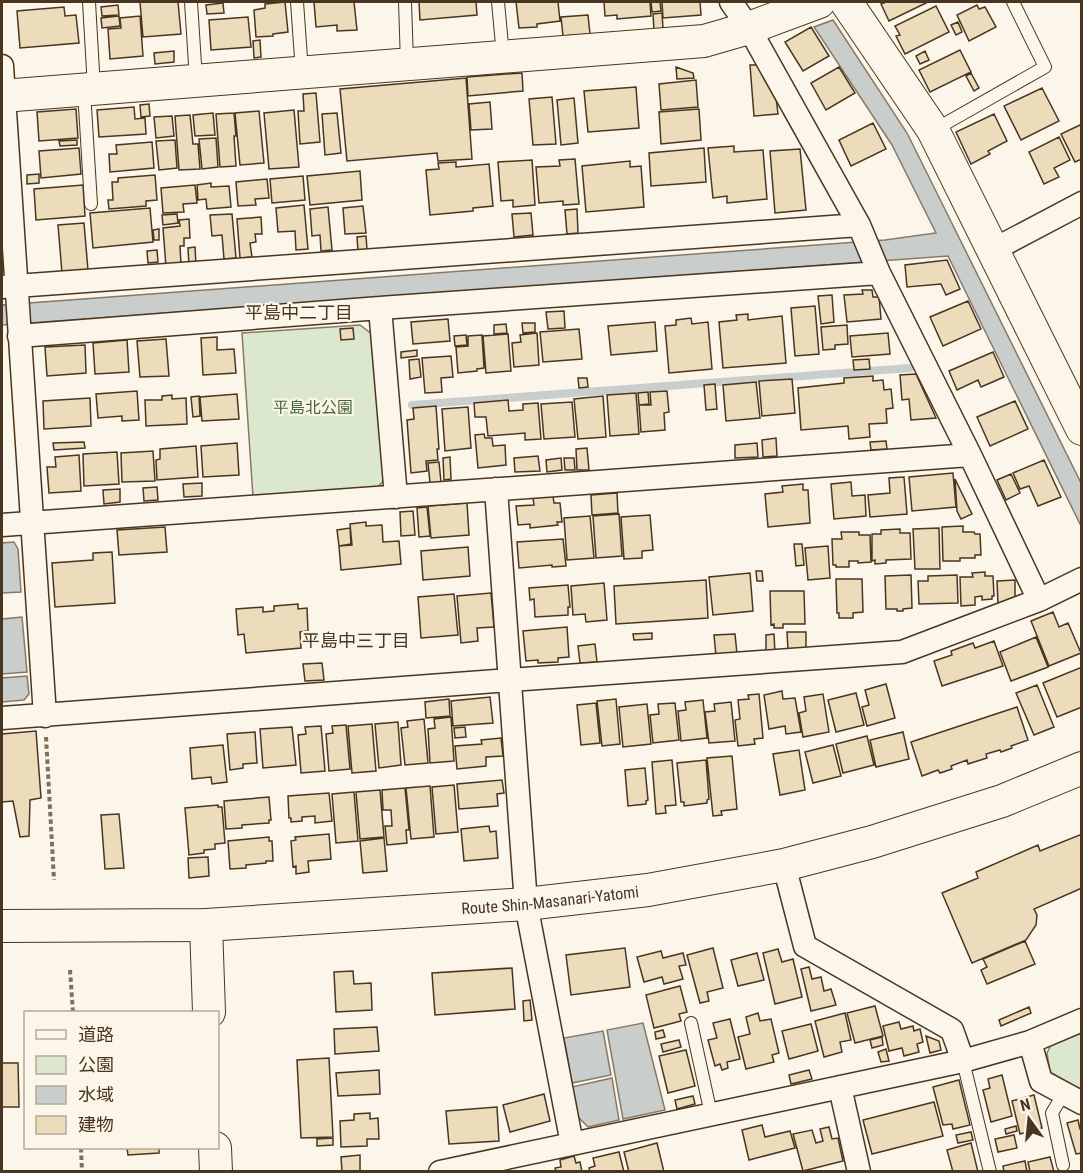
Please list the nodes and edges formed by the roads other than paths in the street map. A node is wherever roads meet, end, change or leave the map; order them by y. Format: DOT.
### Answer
graph roads {
  1 [pos="89,2"];
  2 [pos="191,2"];
  3 [pos="297,2"];
  4 [pos="405,2"];
  5 [pos="498,2"];
  6 [pos="731,2"];
  7 [pos="846,2"];
  8 [pos="1013,2"];
  9 [pos="806,6"];
  10 [pos="749,28"];
  11 [pos="503,57"];
  12 [pos="407,64"];
  13 [pos="302,73"];
  14 [pos="196,81"];
  15 [pos="2,86"];
  16 [pos="89,89"];
  17 [pos="933,130"];
  18 [pos="1082,203"];
  19 [pos="91,204"];
  20 [pos="861,232"];
  21 [pos="993,250"];
  22 [pos="877,270"];
  23 [pos="12,291"];
  24 [pos="380,308"];
  25 [pos="19,332"];
  26 [pos="12,403"];
  27 [pos="1082,429"];
  28 [pos="970,455"];
  29 [pos="496,489"];
  30 [pos="396,496"];
  31 [pos="30,523"];
  32 [pos="2,525"];
  33 [pos="1082,579"];
  34 [pos="1039,600"];
  35 [pos="510,680"];
  36 [pos="45,716"];
  37 [pos="2,718"];
  38 [pos="1082,768"];
  39 [pos="784,865"];
  40 [pos="526,904"];
  41 [pos="206,925"];
  42 [pos="2,926"];
  43 [pos="209,1011"];
  44 [pos="1082,1020"];
  45 [pos="691,1023"];
  46 [pos="1030,1042"];
  47 [pos="963,1061"];
  48 [pos="840,1087"];
  49 [pos="1073,1098"];
  50 [pos="711,1114"];
  51 [pos="572,1143"];
  52 [pos="215,1149"];
  53 [pos="1063,1165"];
  54 [pos="452,1170"];
  55 [pos="216,1172"];
  56 [pos="859,1172"];
  57 [pos="990,1172"];
  1 -- 16 [label="lane"];
  2 -- 14 [label="lane"];
  3 -- 13 [label="lane"];
  4 -- 12 [label="lane"];
  5 -- 11 [label="lane"];
  6 -- 10 [label="street"];
  7 -- 17 [label="street"];
  8 -- 17 [label="lane"];
  9 -- 10 [label="street"];
  10 -- 11 [label="street"];
  10 -- 20 [label="street"];
  11 -- 12 [label="street"];
  12 -- 13 [label="street"];
  13 -- 14 [label="street"];
  14 -- 16 [label="street"];
  15 -- 16 [label="street"];
  15 -- 23 [label="street"];
  16 -- 19 [label="lane"];
  17 -- 21 [label="street"];
  18 -- 21 [label="street"];
  20 -- 22 [label="street"];
  20 -- 23 [label="street"];
  21 -- 27 [label="street"];
  22 -- 24 [label="street"];
  22 -- 28 [label="street"];
  23 -- 25 [label="street"];
  24 -- 25 [label="street"];
  24 -- 30 [label="street"];
  25 -- 26 [label="street"];
  26 -- 31 [label="street"];
  28 -- 29 [label="street"];
  28 -- 34 [label="street"];
  29 -- 30 [label="street"];
  29 -- 35 [label="street"];
  30 -- 31 [label="street"];
  31 -- 32 [label="street"];
  31 -- 36 [label="street"];
  33 -- 34 [label="street"];
  34 -- 35 [label="street"];
  35 -- 36 [label="street"];
  35 -- 40 [label="street"];
  36 -- 37 [label="street"];
  38 -- 39 [label="street, Route Shin-Masanari-Yatomi"];
  39 -- 40 [label="street, Route Shin-Masanari-Yatomi"];
  39 -- 47 [label="street"];
  40 -- 41 [label="street, Route Shin-Masanari-Yatomi"];
  40 -- 51 [label="street"];
  41 -- 42 [label="street, Route Shin-Masanari-Yatomi"];
  41 -- 43 [label="street"];
  44 -- 46 [label="street"];
  45 -- 50 [label="lane"];
  46 -- 47 [label="street"];
  46 -- 49 [label="street"];
  47 -- 48 [label="street"];
  47 -- 57 [label="lane"];
  48 -- 50 [label="street"];
  48 -- 56 [label="street"];
  49 -- 53 [label="lane"];
  50 -- 51 [label="street"];
  51 -- 54 [label="street"];
  52 -- 55 [label="street"];
}
